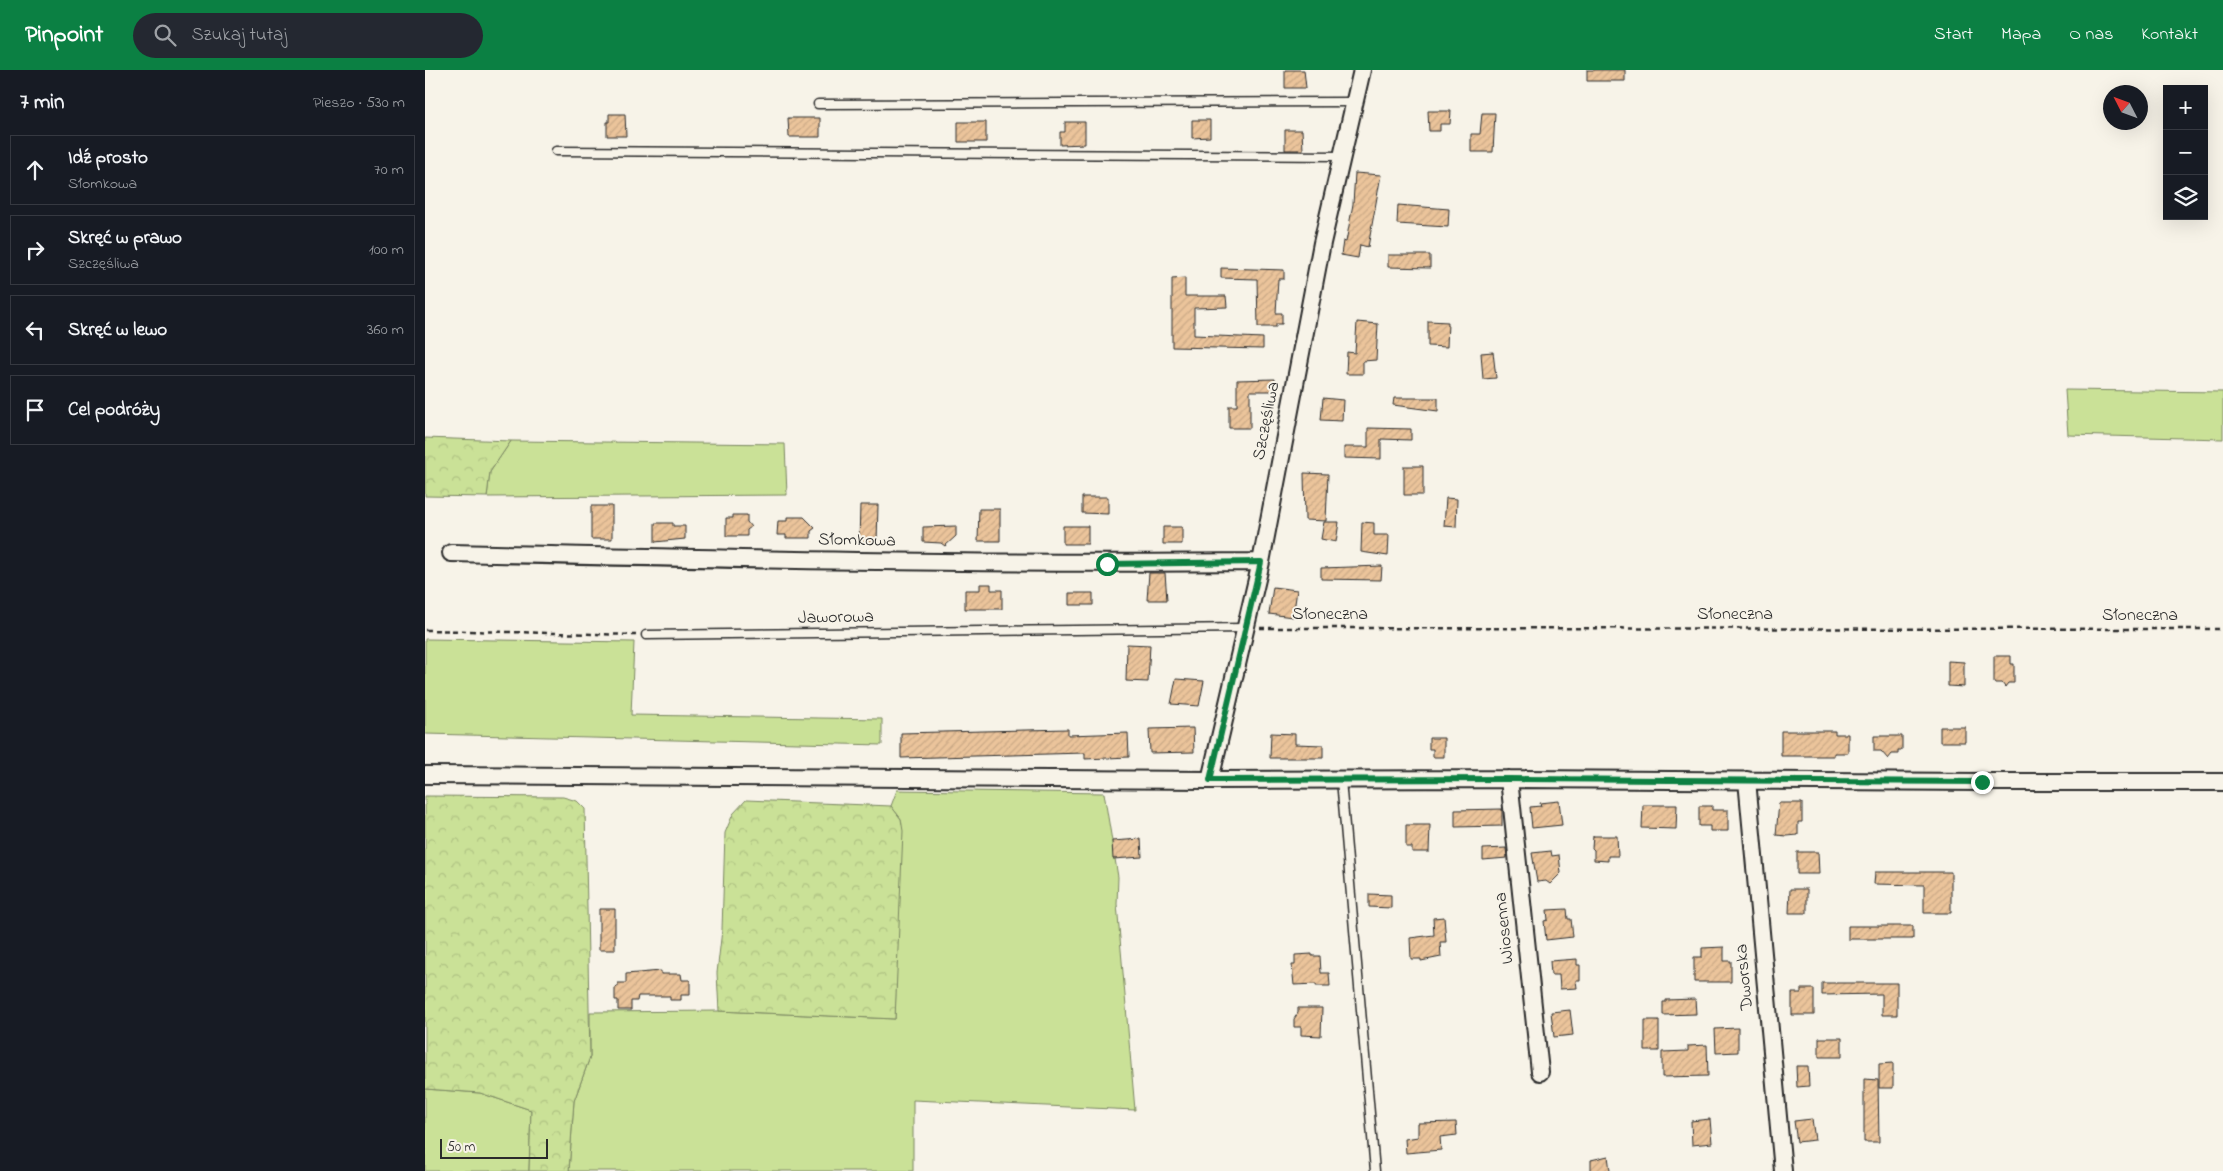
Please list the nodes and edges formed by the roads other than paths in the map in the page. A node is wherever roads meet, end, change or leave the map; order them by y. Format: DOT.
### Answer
graph roads {
  1 [pos="1362,70"];
  2 [pos="1356,102"];
  3 [pos="818,104"];
  4 [pos="556,151"];
  5 [pos="1341,156"];
  6 [pos="451,554"];
  7 [pos="1261,562"];
  8 [pos="1246,628"];
  9 [pos="646,635"];
  10 [pos="425,776"];
  11 [pos="1509,779"];
  12 [pos="1210,780"];
  13 [pos="1341,780"];
  14 [pos="1747,780"];
  15 [pos="2223,782"];
  16 [pos="1540,1072"];
  17 [pos="1375,1171"];
  18 [pos="1783,1171"];
  1 -- 2 [label="street, Szczęśliwa"];
  2 -- 3 [label="lane"];
  2 -- 5 [label="street, Szczęśliwa"];
  4 -- 5 [label="lane"];
  5 -- 7 [label="street, Szczęśliwa"];
  6 -- 7 [label="street, Słomkowa"];
  7 -- 8 [label="street, Szczęśliwa"];
  8 -- 9 [label="lane, Jaworowa"];
  8 -- 12 [label="street, Szczęśliwa"];
  10 -- 12 [label="street"];
  11 -- 13 [label="street"];
  11 -- 14 [label="street"];
  11 -- 16 [label="street, Wiosenna"];
  12 -- 13 [label="street"];
  13 -- 17 [label="lane"];
  14 -- 15 [label="street"];
  14 -- 18 [label="street, Dworska"];
}
